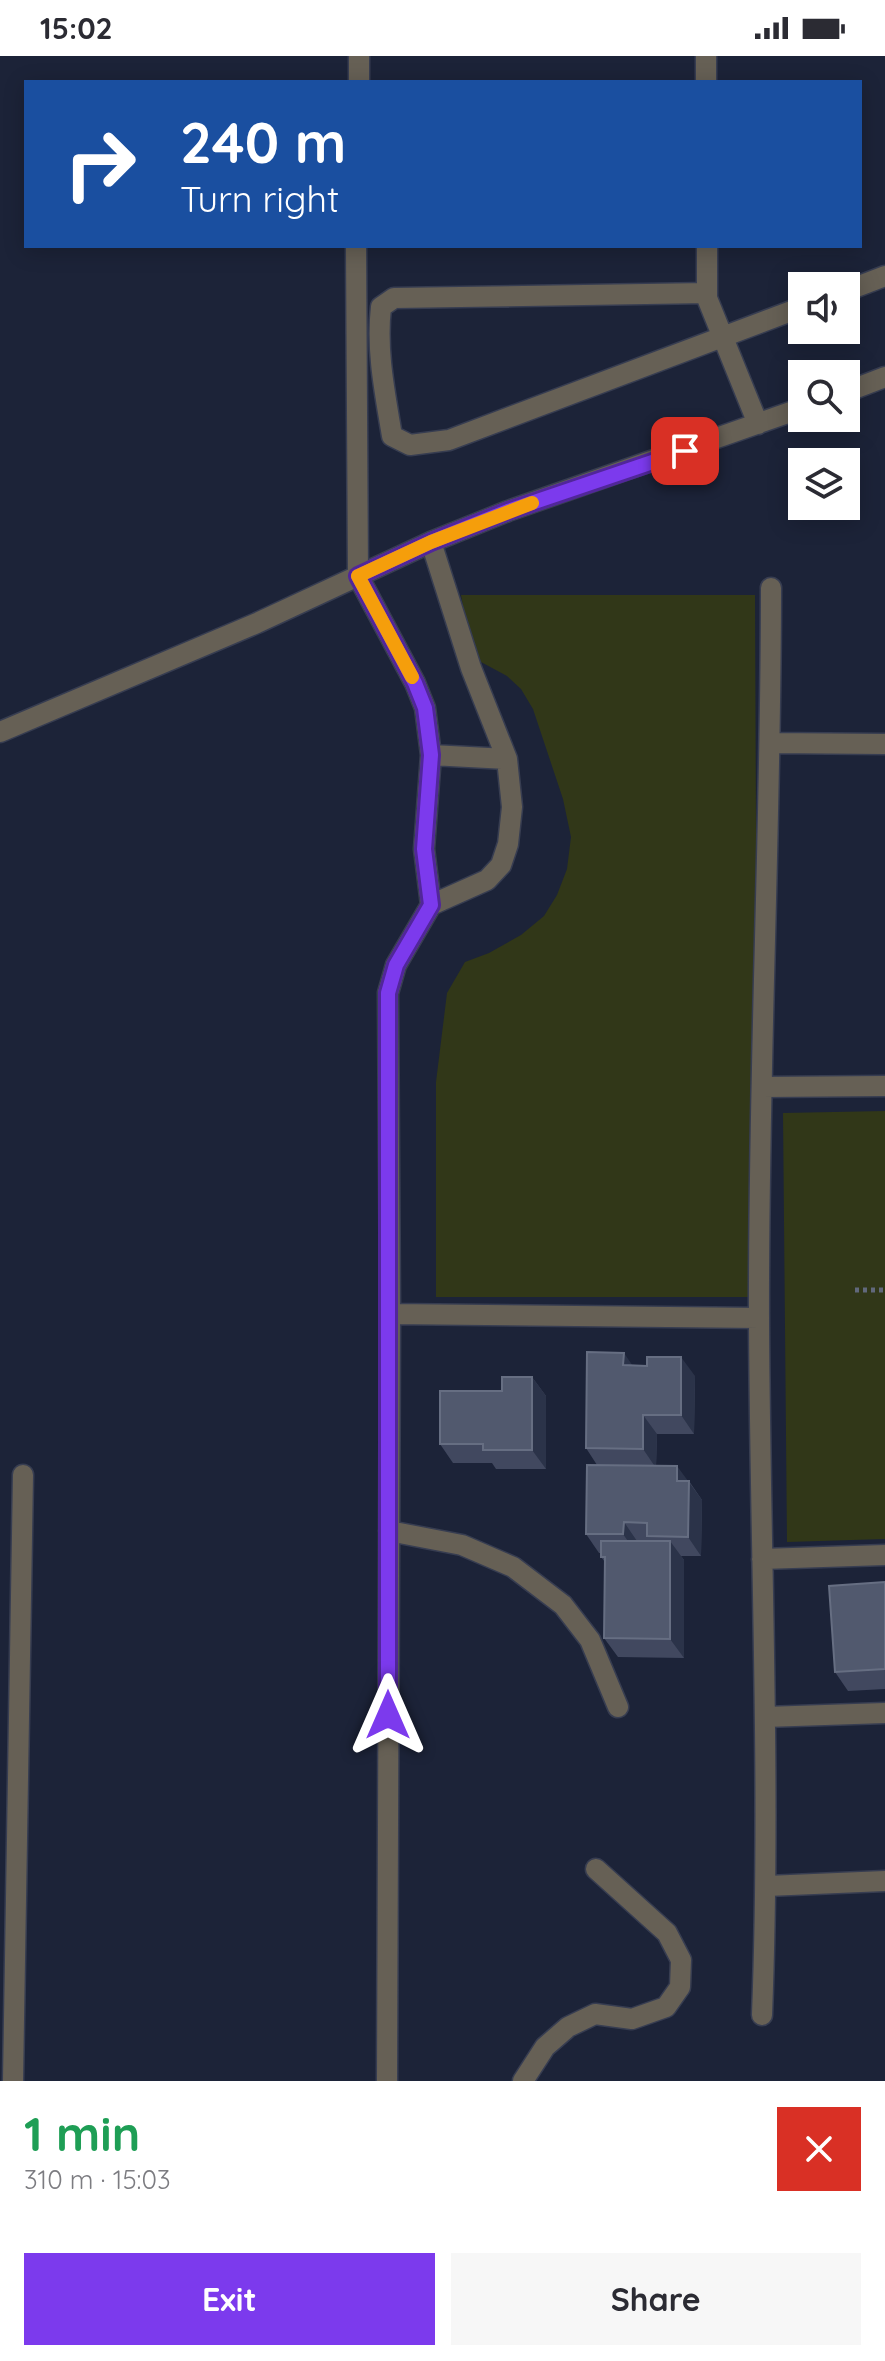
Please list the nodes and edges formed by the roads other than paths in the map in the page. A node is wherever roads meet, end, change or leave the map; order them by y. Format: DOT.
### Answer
graph roads {
  1 [pos="359,56"];
  2 [pos="706,56"];
  3 [pos="359,80"];
  4 [pos="706,80"];
  5 [pos="356,248"];
  6 [pos="707,248"];
  7 [pos="885,276"];
  8 [pos="860,286"];
  9 [pos="707,293"];
  10 [pos="788,312"];
  11 [pos="722,337"];
  12 [pos="885,377"];
  13 [pos="860,387"];
  14 [pos="788,413"];
  15 [pos="758,424"];
  16 [pos="431,542"];
  17 [pos="358,576"];
  18 [pos="771,588"];
  19 [pos="0,732"];
  20 [pos="771,743"];
  21 [pos="885,744"];
  22 [pos="431,755"];
  23 [pos="507,759"];
  24 [pos="431,905"];
  25 [pos="885,1086"];
  26 [pos="762,1087"];
  27 [pos="390,1314"];
  28 [pos="759,1318"];
  29 [pos="23,1475"];
  30 [pos="389,1531"];
  31 [pos="885,1555"];
  32 [pos="762,1559"];
  33 [pos="618,1707"];
  34 [pos="885,1713"];
  35 [pos="765,1717"];
  36 [pos="596,1869"];
  37 [pos="885,1881"];
  38 [pos="767,1886"];
  39 [pos="762,2015"];
  40 [pos="13,2081"];
  41 [pos="387,2081"];
  42 [pos="523,2081"];
  1 -- 3 [label="street"];
  2 -- 4 [label="street"];
  5 -- 17 [label="street"];
  6 -- 9 [label="street"];
  7 -- 8 [label="street"];
  9 -- 11 [label="street"];
  9 -- 11 [label="street"];
  10 -- 11 [label="street"];
  11 -- 15 [label="street"];
  12 -- 13 [label="street"];
  14 -- 15 [label="street"];
  15 -- 16 [label="street"];
  16 -- 17 [label="street"];
  16 -- 23 [label="street"];
  17 -- 19 [label="street"];
  17 -- 22 [label="street"];
  18 -- 20 [label="street"];
  20 -- 21 [label="street"];
  20 -- 26 [label="street"];
  22 -- 23 [label="street"];
  22 -- 24 [label="street"];
  23 -- 24 [label="street"];
  24 -- 27 [label="street"];
  25 -- 26 [label="street"];
  26 -- 28 [label="street"];
  27 -- 28 [label="street"];
  27 -- 30 [label="street"];
  28 -- 32 [label="street"];
  29 -- 40 [label="street"];
  30 -- 33 [label="street"];
  30 -- 41 [label="street"];
  31 -- 32 [label="street"];
  32 -- 35 [label="street"];
  34 -- 35 [label="street"];
  35 -- 38 [label="street"];
  36 -- 42 [label="street"];
  37 -- 38 [label="street"];
  38 -- 39 [label="street"];
}
